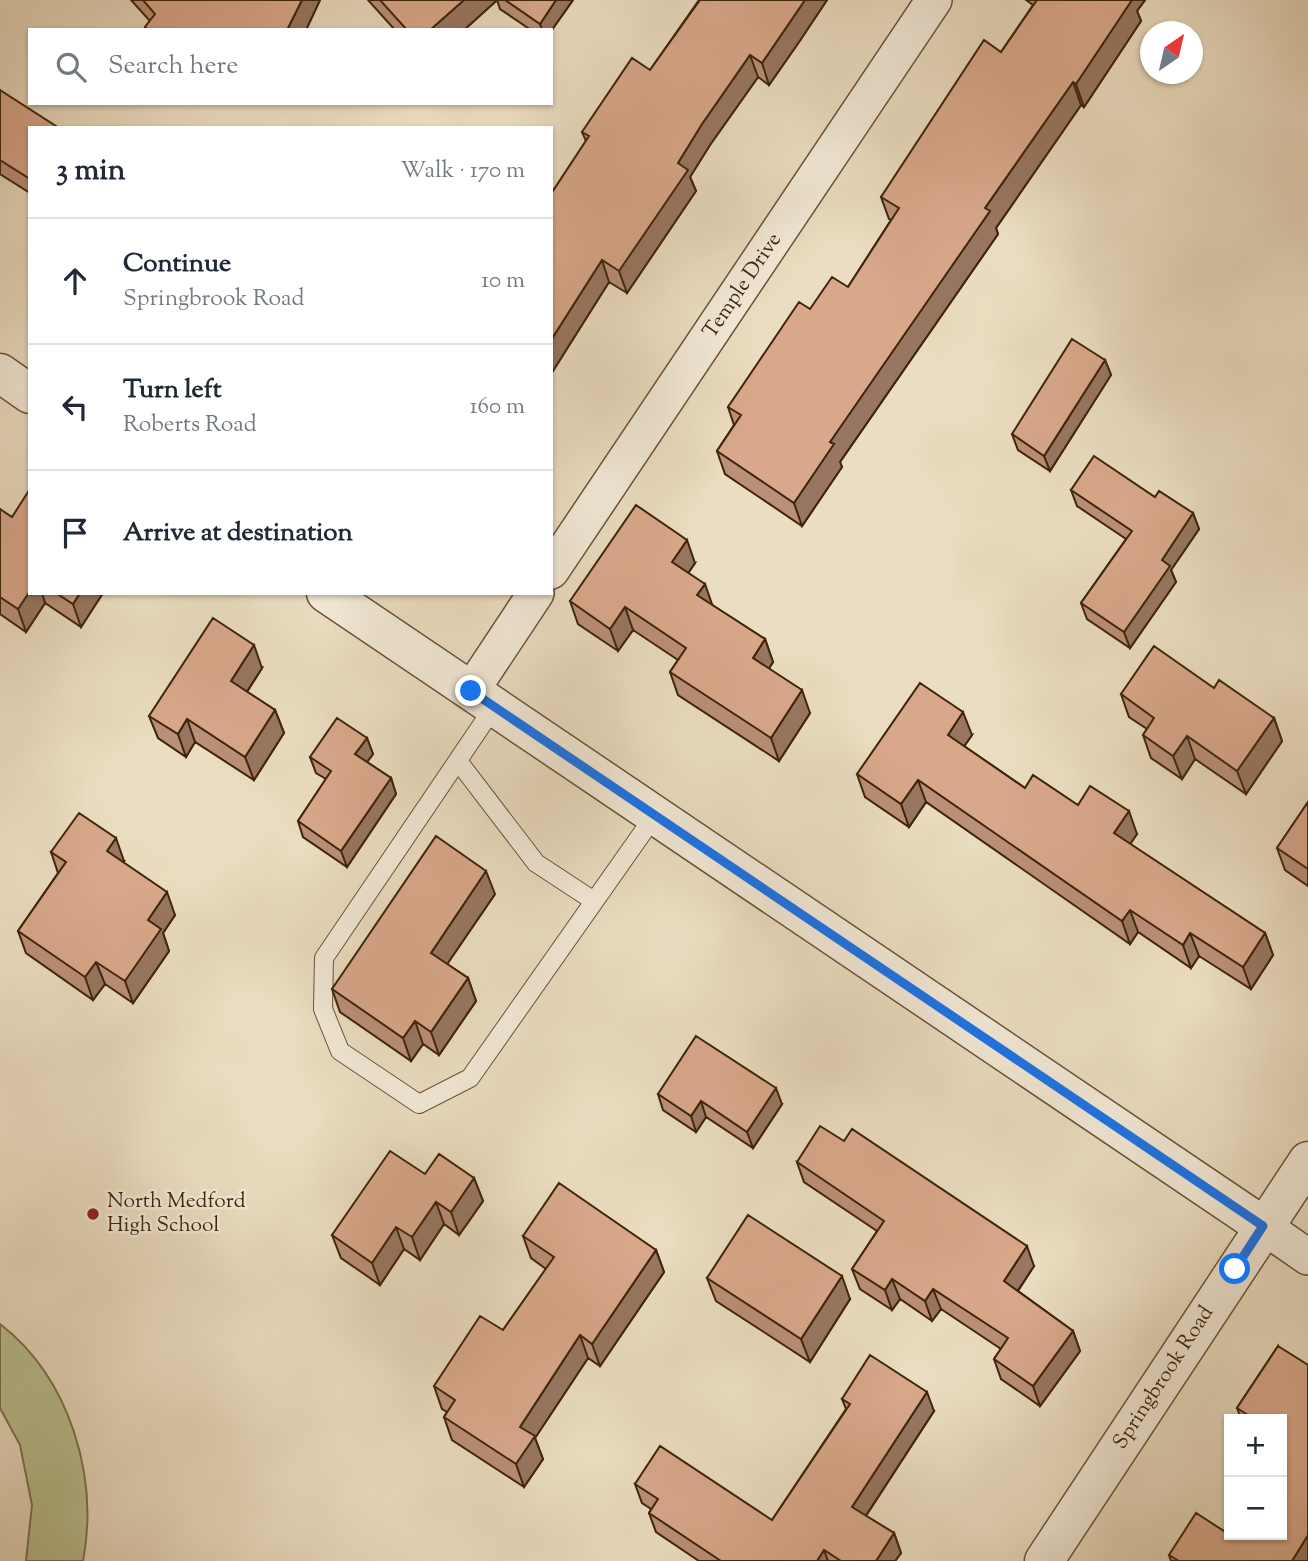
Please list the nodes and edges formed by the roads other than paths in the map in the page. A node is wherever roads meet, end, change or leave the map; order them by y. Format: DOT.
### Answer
graph roads {
  1 [pos="934,0"];
  2 [pos="0,373"];
  3 [pos="28,393"];
  4 [pos="553,568"];
  5 [pos="329,595"];
  6 [pos="535,595"];
  7 [pos="483,699"];
  8 [pos="458,761"];
  9 [pos="655,816"];
  10 [pos="594,901"];
  11 [pos="1308,1161"];
  12 [pos="1263,1226"];
  13 [pos="1308,1256"];
  14 [pos="1044,1561"];
  1 -- 4 [label="street, Temple Drive"];
  2 -- 3 [label="street"];
  5 -- 7 [label="street"];
  6 -- 7 [label="street"];
  7 -- 8 [label="lane"];
  7 -- 9 [label="street"];
  8 -- 10 [label="lane"];
  8 -- 10 [label="lane"];
  9 -- 10 [label="lane"];
  9 -- 12 [label="street"];
  11 -- 12 [label="street, Springbrook Road"];
  12 -- 13 [label="street"];
  12 -- 14 [label="street, Springbrook Road"];
}
